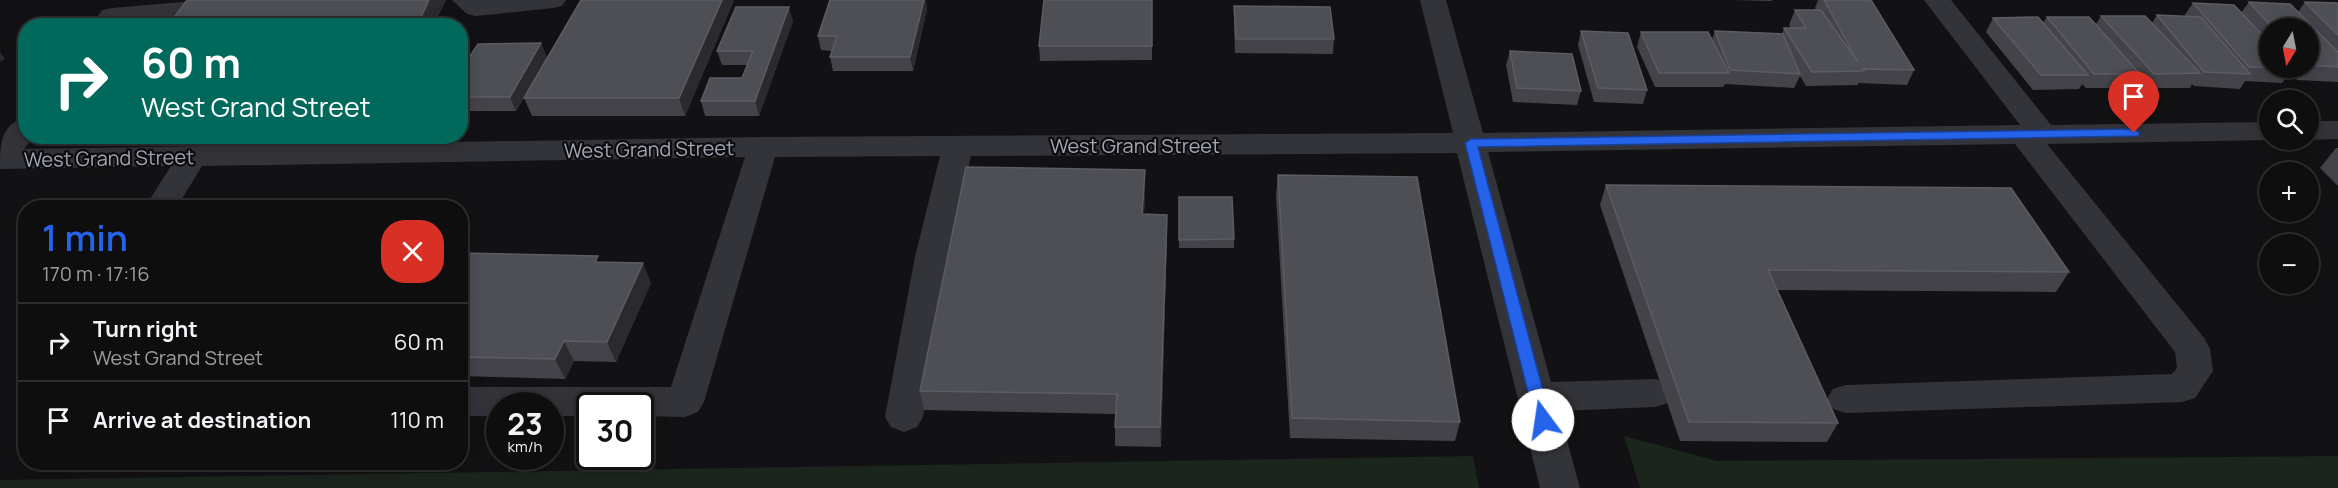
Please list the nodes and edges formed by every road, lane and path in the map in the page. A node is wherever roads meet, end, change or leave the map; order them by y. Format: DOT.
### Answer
graph roads {
  1 [pos="301,0"];
  2 [pos="465,0"];
  3 [pos="553,0"];
  4 [pos="1432,0"];
  5 [pos="1937,0"];
  6 [pos="113,14"];
  7 [pos="2338,130"];
  8 [pos="2259,131"];
  9 [pos="2319,131"];
  10 [pos="2034,135"];
  11 [pos="18,136"];
  12 [pos="1471,143"];
  13 [pos="958,146"];
  14 [pos="763,147"];
  15 [pos="192,157"];
  16 [pos="0,159"];
  17 [pos="165,200"];
  18 [pos="1655,393"];
  19 [pos="1537,397"];
  20 [pos="1846,399"];
  21 [pos="468,401"];
  22 [pos="904,417"];
  23 [pos="1560,488"];
  1 -- 6 [label="street"];
  2 -- 3 [label="street"];
  4 -- 12 [label="street"];
  5 -- 10 [label="street"];
  7 -- 9 [label="street"];
  8 -- 10 [label="street, West Grand Street"];
  10 -- 12 [label="street, West Grand Street"];
  10 -- 20 [label="street"];
  11 -- 16 [label="street"];
  12 -- 13 [label="street, West Grand Street"];
  12 -- 19 [label="street"];
  13 -- 14 [label="street, West Grand Street"];
  13 -- 22 [label="street"];
  14 -- 15 [label="street, West Grand Street"];
  14 -- 21 [label="street"];
  15 -- 16 [label="street, West Grand Street"];
  15 -- 17 [label="street"];
  18 -- 19 [label="street"];
  19 -- 23 [label="street"];
}
